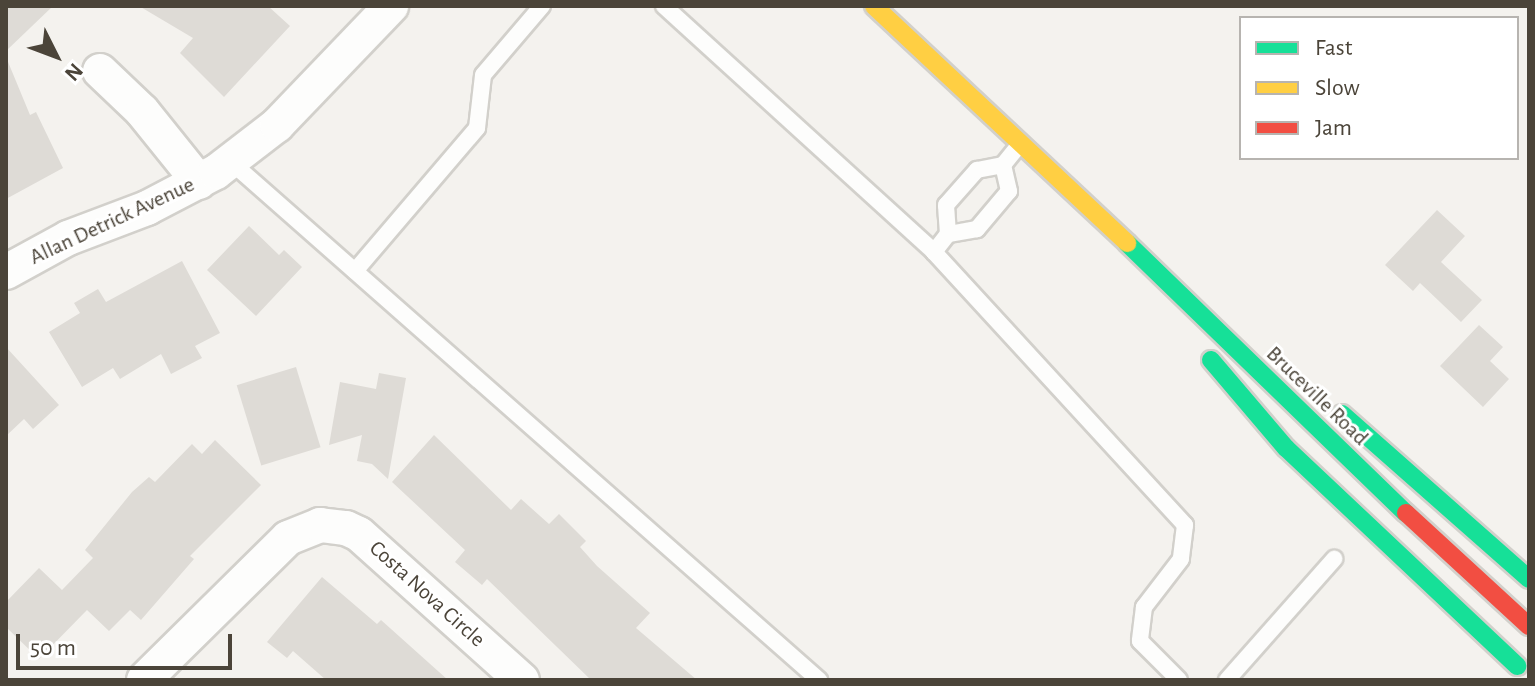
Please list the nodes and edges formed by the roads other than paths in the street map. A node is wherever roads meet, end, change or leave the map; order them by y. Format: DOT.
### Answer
graph roads {
  1 [pos="391,6"];
  2 [pos="542,6"];
  3 [pos="664,6"];
  4 [pos="874,6"];
  5 [pos="100,71"];
  6 [pos="1022,143"];
  7 [pos="231,162"];
  8 [pos="1003,165"];
  9 [pos="199,182"];
  10 [pos="1078,195"];
  11 [pos="948,234"];
  12 [pos="1130,247"];
  13 [pos="934,252"];
  14 [pos="355,271"];
  15 [pos="6,272"];
  16 [pos="1250,336"];
  17 [pos="1322,396"];
  18 [pos="1334,559"];
  19 [pos="1529,579"];
  20 [pos="1529,626"];
  21 [pos="1517,666"];
  22 [pos="144,680"];
  23 [pos="522,680"];
  24 [pos="819,680"];
  25 [pos="1179,680"];
  26 [pos="1227,680"];
  1 -- 7 [label="street, Allan Detrick Avenue"];
  2 -- 14 [label="lane"];
  3 -- 13 [label="lane"];
  4 -- 6 [label="main road, Bruceville Road"];
  5 -- 9 [label="street"];
  6 -- 8 [label="lane"];
  6 -- 10 [label="main road, Bruceville Road"];
  7 -- 9 [label="street, Allan Detrick Avenue"];
  7 -- 14 [label="lane"];
  8 -- 11 [label="lane"];
  8 -- 11 [label="lane"];
  9 -- 15 [label="street, Allan Detrick Avenue"];
  10 -- 12 [label="main road, Bruceville Road"];
  10 -- 16 [label="main road, Bruceville Road"];
  11 -- 13 [label="lane"];
  12 -- 20 [label="main road, Bruceville Road"];
  12 -- 21 [label="main road"];
  13 -- 25 [label="lane"];
  14 -- 24 [label="lane"];
  17 -- 19 [label="main road, Bruceville Road"];
  18 -- 26 [label="lane"];
  22 -- 23 [label="street, Costa Nova Circle"];
}
